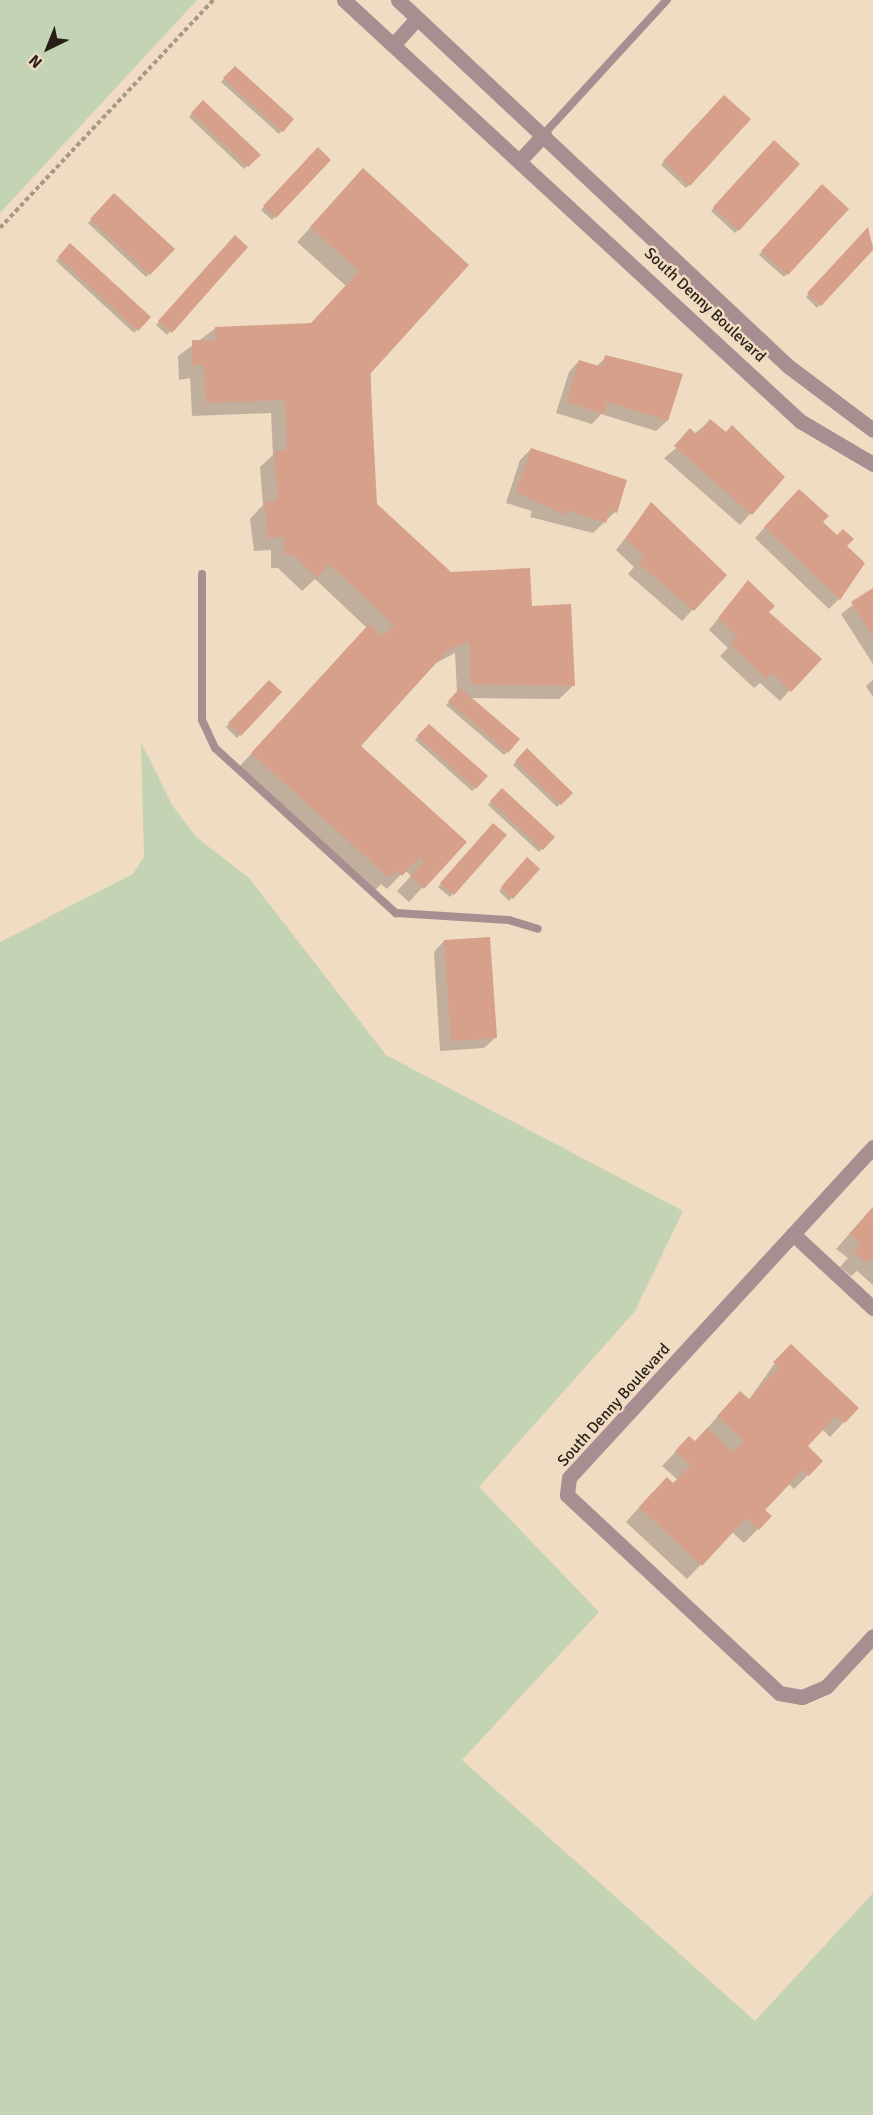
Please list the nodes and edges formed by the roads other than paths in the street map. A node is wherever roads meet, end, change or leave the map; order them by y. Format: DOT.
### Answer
graph roads {
  1 [pos="344,0"];
  2 [pos="398,0"];
  3 [pos="667,0"];
  4 [pos="417,18"];
  5 [pos="393,45"];
  6 [pos="544,134"];
  7 [pos="520,160"];
  8 [pos="873,430"];
  9 [pos="873,464"];
  10 [pos="202,574"];
  11 [pos="538,929"];
  12 [pos="873,1147"];
  13 [pos="793,1234"];
  14 [pos="873,1308"];
  15 [pos="873,1636"];
  1 -- 5 [label="street, South Denny Boulevard"];
  2 -- 4 [label="street, South Denny Boulevard"];
  3 -- 6 [label="lane"];
  4 -- 5 [label="street"];
  4 -- 6 [label="street, South Denny Boulevard"];
  5 -- 7 [label="street, South Denny Boulevard"];
  6 -- 7 [label="street"];
  6 -- 8 [label="street, South Denny Boulevard"];
  7 -- 9 [label="street, South Denny Boulevard"];
  10 -- 11 [label="lane"];
  12 -- 13 [label="street, South Denny Boulevard"];
  13 -- 14 [label="street"];
  13 -- 15 [label="street, South Denny Boulevard"];
}
